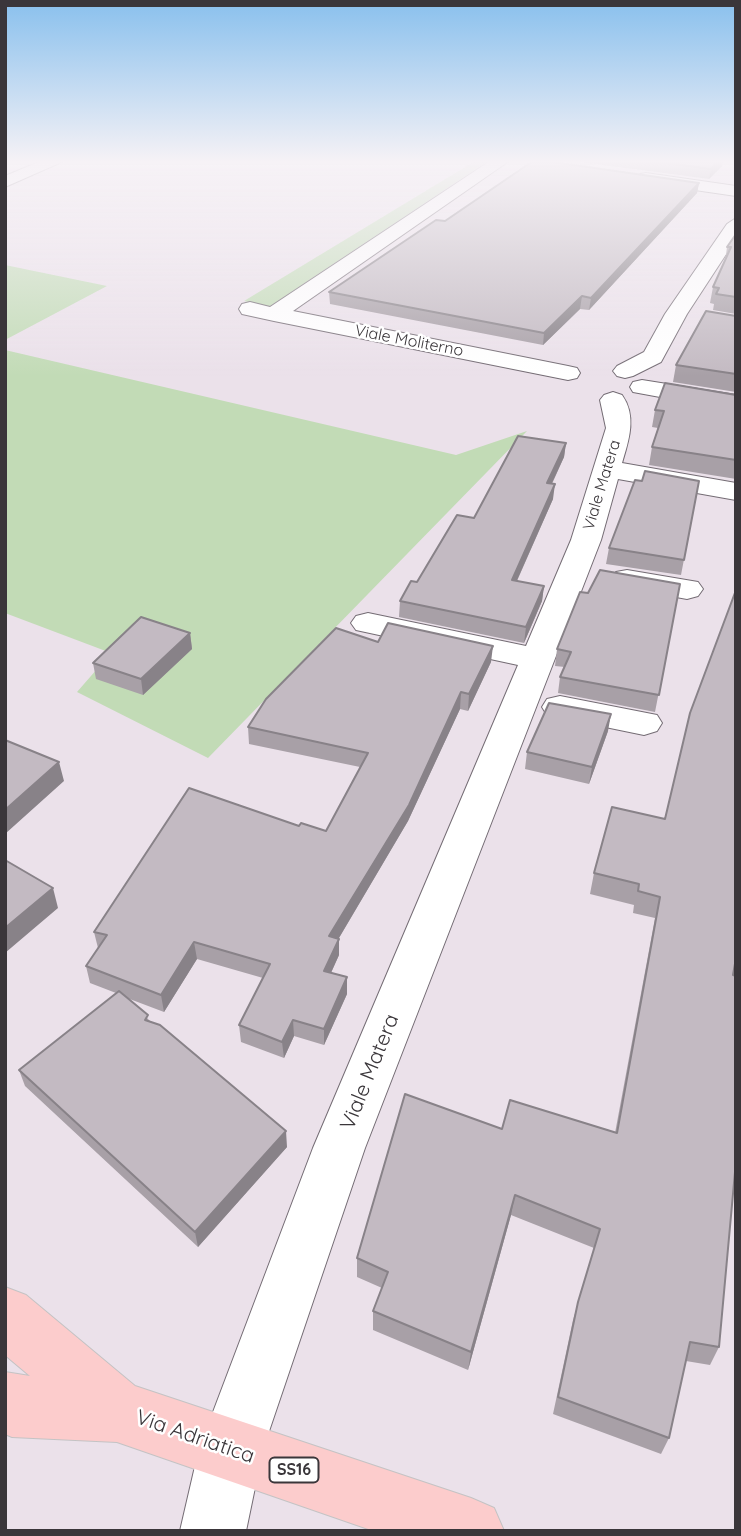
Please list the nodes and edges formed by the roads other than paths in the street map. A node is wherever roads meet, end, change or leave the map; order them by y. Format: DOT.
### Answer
graph roads {
  1 [pos="395,233"];
  2 [pos="733,233"];
  3 [pos="726,258"];
  4 [pos="250,309"];
  5 [pos="274,314"];
  6 [pos="676,314"];
  7 [pos="700,318"];
  8 [pos="607,383"];
  9 [pos="736,403"];
  10 [pos="606,468"];
  11 [pos="736,492"];
  12 [pos="574,570"];
  13 [pos="687,589"];
  14 [pos="368,623"];
  15 [pos="537,659"];
  16 [pos="520,700"];
  17 [pos="644,723"];
  18 [pos="5,1316"];
  19 [pos="5,1403"];
  20 [pos="117,1411"];
  21 [pos="231,1449"];
  22 [pos="213,1531"];
  23 [pos="471,1531"];
  1 -- 5 [label="street"];
  2 -- 3 [label="street"];
  3 -- 6 [label="street"];
  4 -- 5 [label="street, Viale Moliterno"];
  5 -- 8 [label="street, Viale Moliterno"];
  6 -- 7 [label="street"];
  6 -- 8 [label="street"];
  8 -- 9 [label="street"];
  8 -- 10 [label="street, Viale Matera"];
  10 -- 11 [label="street"];
  10 -- 12 [label="street, Viale Matera"];
  12 -- 13 [label="street"];
  12 -- 15 [label="street, Viale Matera"];
  14 -- 15 [label="street"];
  15 -- 16 [label="street, Viale Matera"];
  16 -- 17 [label="street"];
  16 -- 21 [label="street, Viale Matera"];
  18 -- 20 [label="main road, Via Adriatica / SS16"];
  19 -- 20 [label="main road, Via Adriatica / SS16"];
  20 -- 21 [label="main road, Via Adriatica / SS16"];
  21 -- 22 [label="street, Viale Matera"];
  21 -- 23 [label="main road, Via Adriatica / SS16"];
}
